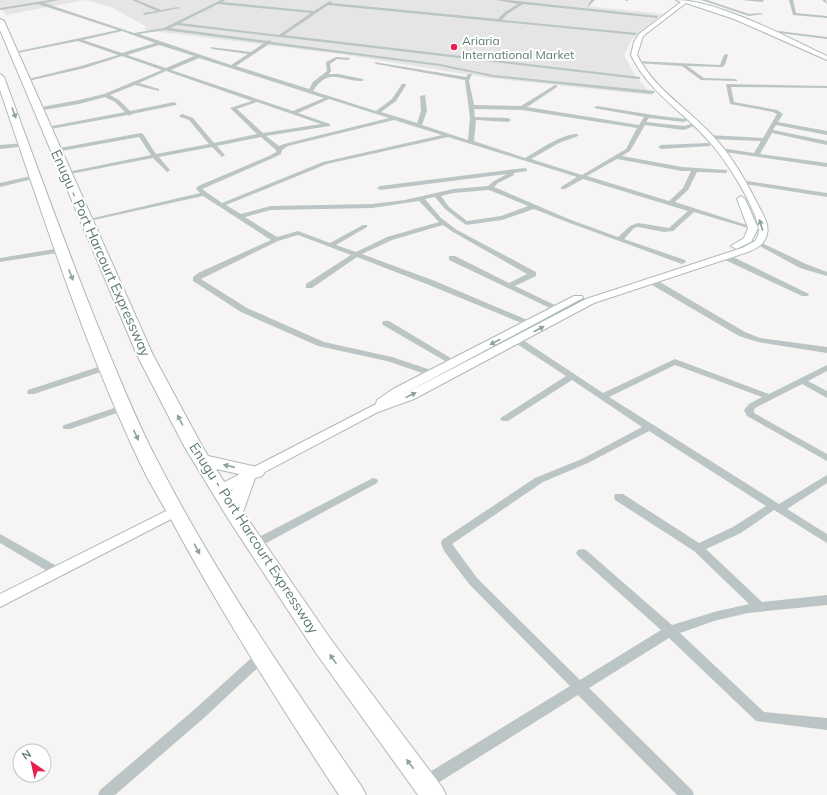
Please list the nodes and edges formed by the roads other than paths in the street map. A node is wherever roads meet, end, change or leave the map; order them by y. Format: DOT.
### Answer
graph roads {
  1 [pos="57,0"];
  2 [pos="134,0"];
  3 [pos="224,0"];
  4 [pos="332,0"];
  5 [pos="498,0"];
  6 [pos="593,0"];
  7 [pos="682,0"];
  8 [pos="703,0"];
  9 [pos="744,0"];
  10 [pos="752,0"];
  11 [pos="791,0"];
  12 [pos="824,0"];
  13 [pos="762,1"];
  14 [pos="551,2"];
  15 [pos="39,3"];
  16 [pos="218,3"];
  17 [pos="522,3"];
  18 [pos="827,3"];
  19 [pos="326,4"];
  20 [pos="588,5"];
  21 [pos="756,5"];
  22 [pos="178,8"];
  23 [pos="0,9"];
  24 [pos="161,11"];
  25 [pos="316,12"];
  26 [pos="144,14"];
  27 [pos="761,14"];
  28 [pos="659,15"];
  29 [pos="827,17"];
  30 [pos="0,21"];
  31 [pos="499,21"];
  32 [pos="178,24"];
  33 [pos="165,29"];
  34 [pos="121,30"];
  35 [pos="764,30"];
  36 [pos="134,34"];
  37 [pos="635,34"];
  38 [pos="282,35"];
  39 [pos="827,38"];
  40 [pos="79,40"];
  41 [pos="268,42"];
  42 [pos="160,43"];
  43 [pos="212,48"];
  44 [pos="14,53"];
  45 [pos="251,53"];
  46 [pos="122,54"];
  47 [pos="726,55"];
  48 [pos="199,56"];
  49 [pos="827,58"];
  50 [pos="636,62"];
  51 [pos="683,65"];
  52 [pos="233,66"];
  53 [pos="166,69"];
  54 [pos="323,76"];
  55 [pos="0,77"];
  56 [pos="638,78"];
  57 [pos="360,80"];
  58 [pos="26,81"];
  59 [pos="761,82"];
  60 [pos="135,83"];
  61 [pos="404,85"];
  62 [pos="555,86"];
  63 [pos="827,87"];
  64 [pos="157,90"];
  65 [pos="310,91"];
  66 [pos="652,92"];
  67 [pos="106,94"];
  68 [pos="423,96"];
  69 [pos="330,97"];
  70 [pos="256,101"];
  71 [pos="174,104"];
  72 [pos="472,107"];
  73 [pos="522,108"];
  74 [pos="597,108"];
  75 [pos="38,109"];
  76 [pos="378,112"];
  77 [pos="130,114"];
  78 [pos="294,114"];
  79 [pos="182,116"];
  80 [pos="647,116"];
  81 [pos="397,118"];
  82 [pos="473,118"];
  83 [pos="508,120"];
  84 [pos="688,123"];
  85 [pos="775,123"];
  86 [pos="419,125"];
  87 [pos="642,125"];
  88 [pos="47,129"];
  89 [pos="770,131"];
  90 [pos="827,133"];
  91 [pos="576,134"];
  92 [pos="449,135"];
  93 [pos="261,136"];
  94 [pos="765,140"];
  95 [pos="709,141"];
  96 [pos="471,142"];
  97 [pos="827,143"];
  98 [pos="25,145"];
  99 [pos="212,145"];
  100 [pos="0,147"];
  101 [pos="661,147"];
  102 [pos="279,149"];
  103 [pos="56,150"];
  104 [pos="720,150"];
  105 [pos="222,155"];
  106 [pos="756,155"];
  107 [pos="155,157"];
  108 [pos="617,157"];
  109 [pos="527,159"];
  110 [pos="543,165"];
  111 [pos="827,165"];
  112 [pos="167,170"];
  113 [pos="525,170"];
  114 [pos="695,170"];
  115 [pos="725,171"];
  116 [pos="67,174"];
  117 [pos="35,177"];
  118 [pos="583,177"];
  119 [pos="740,182"];
  120 [pos="0,185"];
  121 [pos="380,188"];
  122 [pos="490,188"];
  123 [pos="563,188"];
  124 [pos="204,194"];
  125 [pos="437,195"];
  126 [pos="827,195"];
  127 [pos="420,198"];
  128 [pos="670,203"];
  129 [pos="222,205"];
  130 [pos="535,206"];
  131 [pos="693,210"];
  132 [pos="239,217"];
  133 [pos="87,221"];
  134 [pos="444,223"];
  135 [pos="365,226"];
  136 [pos="753,228"];
  137 [pos="620,239"];
  138 [pos="276,240"];
  139 [pos="758,243"];
  140 [pos="331,245"];
  141 [pos="61,250"];
  142 [pos="356,255"];
  143 [pos="724,256"];
  144 [pos="452,258"];
  145 [pos="0,260"];
  146 [pos="682,262"];
  147 [pos="827,274"];
  148 [pos="650,280"];
  149 [pos="309,286"];
  150 [pos="508,286"];
  151 [pos="805,294"];
  152 [pos="556,309"];
  153 [pos="386,323"];
  154 [pos="529,324"];
  155 [pos="517,340"];
  156 [pos="827,350"];
  157 [pos="455,363"];
  158 [pos="107,367"];
  159 [pos="827,368"];
  160 [pos="434,374"];
  161 [pos="573,376"];
  162 [pos="802,381"];
  163 [pos="31,392"];
  164 [pos="827,395"];
  165 [pos="603,396"];
  166 [pos="769,397"];
  167 [pos="123,408"];
  168 [pos="374,409"];
  169 [pos="505,419"];
  170 [pos="67,426"];
  171 [pos="649,427"];
  172 [pos="827,458"];
  173 [pos="202,460"];
  174 [pos="251,474"];
  175 [pos="827,478"];
  176 [pos="373,481"];
  177 [pos="220,490"];
  178 [pos="619,497"];
  179 [pos="776,508"];
  180 [pos="176,511"];
  181 [pos="234,512"];
  182 [pos="0,538"];
  183 [pos="827,539"];
  184 [pos="255,544"];
  185 [pos="698,548"];
  186 [pos="582,553"];
  187 [pos="58,572"];
  188 [pos="827,600"];
  189 [pos="0,601"];
  190 [pos="760,607"];
  191 [pos="670,631"];
  192 [pos="262,656"];
  193 [pos="580,686"];
  194 [pos="827,724"];
  195 [pos="429,789"];
  196 [pos="105,795"];
  197 [pos="353,795"];
  198 [pos="687,795"];
  1 -- 15 [label="street"];
  2 -- 24 [label="street"];
  3 -- 16 [label="street"];
  4 -- 19 [label="street"];
  5 -- 17 [label="street"];
  6 -- 20 [label="street"];
  7 -- 28 [label="main road"];
  7 -- 35 [label="main road"];
  7 -- 50 [label="main road"];
  8 -- 27 [label="street"];
  9 -- 10 [label="street"];
  10 -- 13 [label="street"];
  10 -- 21 [label="street"];
  11 -- 29 [label="street"];
  12 -- 18 [label="street"];
  14 -- 20 [label="street"];
  15 -- 23 [label="street"];
  15 -- 34 [label="street"];
  16 -- 25 [label="street"];
  16 -- 32 [label="street"];
  17 -- 28 [label="street"];
  17 -- 31 [label="street"];
  19 -- 25 [label="street"];
  19 -- 31 [label="street"];
  20 -- 28 [label="street"];
  22 -- 24 [label="street"];
  24 -- 26 [label="street"];
  25 -- 38 [label="street"];
  28 -- 37 [label="main road"];
  30 -- 44 [label="highway, Enugu - Port Harcourt Expressway"];
  31 -- 37 [label="street"];
  32 -- 33 [label="street"];
  32 -- 38 [label="street"];
  33 -- 36 [label="street"];
  33 -- 41 [label="street"];
  34 -- 36 [label="street"];
  34 -- 40 [label="street"];
  35 -- 39 [label="street"];
  35 -- 49 [label="main road"];
  36 -- 42 [label="street"];
  37 -- 56 [label="main road"];
  38 -- 41 [label="street"];
  38 -- 56 [label="street"];
  40 -- 44 [label="street"];
  40 -- 46 [label="street"];
  41 -- 45 [label="street"];
  41 -- 66 [label="street"];
  42 -- 46 [label="street"];
  42 -- 48 [label="street"];
  43 -- 45 [label="street"];
  44 -- 58 [label="highway, Enugu - Port Harcourt Expressway"];
  45 -- 52 [label="street"];
  46 -- 53 [label="street"];
  46 -- 58 [label="street"];
  47 -- 51 [label="street"];
  48 -- 52 [label="street"];
  48 -- 53 [label="street"];
  50 -- 51 [label="street"];
  50 -- 95 [label="main road"];
  51 -- 59 [label="street"];
  52 -- 65 [label="street"];
  53 -- 60 [label="street"];
  53 -- 70 [label="street"];
  54 -- 57 [label="street"];
  54 -- 65 [label="street"];
  54 -- 72 [label="street"];
  55 -- 98 [label="highway, Enugu - Port Harcourt Expressway, one-way"];
  56 -- 66 [label="main road"];
  58 -- 75 [label="highway, Enugu - Port Harcourt Expressway"];
  60 -- 64 [label="street"];
  60 -- 67 [label="street"];
  61 -- 76 [label="street"];
  62 -- 73 [label="street"];
  63 -- 85 [label="street"];
  65 -- 69 [label="street"];
  66 -- 84 [label="main road"];
  67 -- 75 [label="street"];
  67 -- 77 [label="street"];
  68 -- 86 [label="street"];
  69 -- 76 [label="street"];
  69 -- 78 [label="street"];
  70 -- 78 [label="street"];
  70 -- 93 [label="street"];
  71 -- 77 [label="street"];
  72 -- 73 [label="street"];
  72 -- 82 [label="street"];
  73 -- 87 [label="street"];
  74 -- 80 [label="street"];
  75 -- 88 [label="highway, Enugu - Port Harcourt Expressway"];
  76 -- 81 [label="street"];
  77 -- 88 [label="street"];
  78 -- 93 [label="street"];
  79 -- 99 [label="street"];
  80 -- 84 [label="street"];
  80 -- 87 [label="street"];
  81 -- 86 [label="street"];
  81 -- 102 [label="street"];
  82 -- 83 [label="street"];
  82 -- 96 [label="street"];
  84 -- 87 [label="street"];
  84 -- 95 [label="main road"];
  85 -- 89 [label="street"];
  85 -- 90 [label="street"];
  86 -- 92 [label="street"];
  87 -- 108 [label="street"];
  88 -- 103 [label="highway, Enugu - Port Harcourt Expressway"];
  89 -- 94 [label="street"];
  89 -- 97 [label="street"];
  91 -- 109 [label="street"];
  92 -- 96 [label="street"];
  92 -- 129 [label="street"];
  93 -- 99 [label="street"];
  93 -- 102 [label="street"];
  94 -- 95 [label="street"];
  94 -- 106 [label="street"];
  95 -- 101 [label="street"];
  95 -- 104 [label="main road"];
  95 -- 115 [label="main road"];
  96 -- 109 [label="street"];
  98 -- 100 [label="street"];
  98 -- 117 [label="highway, Enugu - Port Harcourt Expressway"];
  99 -- 105 [label="street"];
  99 -- 107 [label="street"];
  102 -- 124 [label="street"];
  103 -- 107 [label="street"];
  103 -- 116 [label="highway, Enugu - Port Harcourt Expressway"];
  104 -- 106 [label="street"];
  104 -- 119 [label="main road"];
  106 -- 111 [label="street"];
  107 -- 112 [label="street"];
  107 -- 116 [label="street"];
  108 -- 114 [label="street"];
  108 -- 118 [label="street"];
  109 -- 110 [label="street"];
  110 -- 113 [label="street"];
  110 -- 118 [label="street"];
  113 -- 121 [label="street"];
  113 -- 122 [label="street"];
  114 -- 115 [label="street"];
  114 -- 128 [label="street"];
  115 -- 136 [label="main road"];
  116 -- 133 [label="highway, Enugu - Port Harcourt Expressway"];
  117 -- 120 [label="street"];
  117 -- 141 [label="highway, Enugu - Port Harcourt Expressway"];
  118 -- 123 [label="street"];
  118 -- 128 [label="street"];
  119 -- 126 [label="street"];
  139 -- 119 [label="main road, one-way"];
  122 -- 125 [label="street"];
  122 -- 130 [label="street"];
  124 -- 129 [label="street"];
  124 -- 133 [label="street"];
  125 -- 127 [label="street"];
  125 -- 130 [label="street"];
  127 -- 132 [label="street"];
  127 -- 134 [label="street"];
  128 -- 131 [label="street"];
  129 -- 132 [label="street"];
  130 -- 137 [label="street"];
  131 -- 136 [label="street"];
  131 -- 137 [label="street"];
  132 -- 138 [label="street"];
  173 -- 133 [label="highway, Enugu - Port Harcourt Expressway, one-way"];
  134 -- 142 [label="street"];
  134 -- 150 [label="street"];
  135 -- 140 [label="street"];
  136 -- 146 [label="main road"];
  137 -- 146 [label="street"];
  138 -- 140 [label="street"];
  138 -- 160 [label="street"];
  139 -- 143 [label="main road"];
  139 -- 147 [label="street"];
  140 -- 142 [label="street"];
  141 -- 145 [label="street"];
  141 -- 158 [label="highway, Enugu - Port Harcourt Expressway, one-way"];
  142 -- 149 [label="street"];
  142 -- 154 [label="street"];
  143 -- 148 [label="main road"];
  143 -- 151 [label="street"];
  144 -- 150 [label="street"];
  146 -- 152 [label="main road"];
  155 -- 148 [label="main road, one-way"];
  148 -- 156 [label="street"];
  150 -- 152 [label="street"];
  152 -- 154 [label="main road"];
  153 -- 157 [label="street"];
  154 -- 157 [label="main road, one-way"];
  155 -- 161 [label="street"];
  168 -- 155 [label="main road, one-way"];
  157 -- 160 [label="main road"];
  158 -- 163 [label="street"];
  158 -- 167 [label="highway, Enugu - Port Harcourt Expressway"];
  159 -- 162 [label="street"];
  160 -- 168 [label="main road"];
  161 -- 165 [label="street"];
  161 -- 169 [label="street"];
  162 -- 164 [label="street"];
  162 -- 166 [label="street"];
  165 -- 166 [label="street"];
  165 -- 171 [label="street"];
  166 -- 172 [label="street"];
  167 -- 170 [label="street"];
  167 -- 180 [label="highway, Enugu - Port Harcourt Expressway, one-way"];
  168 -- 174 [label="main road"];
  171 -- 179 [label="street"];
  171 -- 193 [label="street"];
  174 -- 173 [label="highway, one-way"];
  173 -- 177 [label="highway, Enugu - Port Harcourt Expressway"];
  174 -- 177 [label="main road"];
  174 -- 181 [label="highway"];
  175 -- 179 [label="street"];
  176 -- 184 [label="street"];
  177 -- 181 [label="highway, Enugu - Port Harcourt Expressway"];
  178 -- 185 [label="street"];
  179 -- 183 [label="street"];
  179 -- 185 [label="street"];
  180 -- 187 [label="main road"];
  180 -- 192 [label="highway, Enugu - Port Harcourt Expressway, one-way"];
  181 -- 184 [label="highway, Enugu - Port Harcourt Expressway"];
  182 -- 187 [label="street"];
  195 -- 184 [label="highway, Enugu - Port Harcourt Expressway, one-way"];
  185 -- 190 [label="street"];
  186 -- 191 [label="street"];
  187 -- 189 [label="main road"];
  188 -- 190 [label="street"];
  190 -- 191 [label="street"];
  191 -- 193 [label="street"];
  191 -- 194 [label="street"];
  192 -- 196 [label="street"];
  192 -- 197 [label="highway, Enugu - Port Harcourt Expressway"];
  193 -- 195 [label="street"];
  193 -- 198 [label="street"];
}
